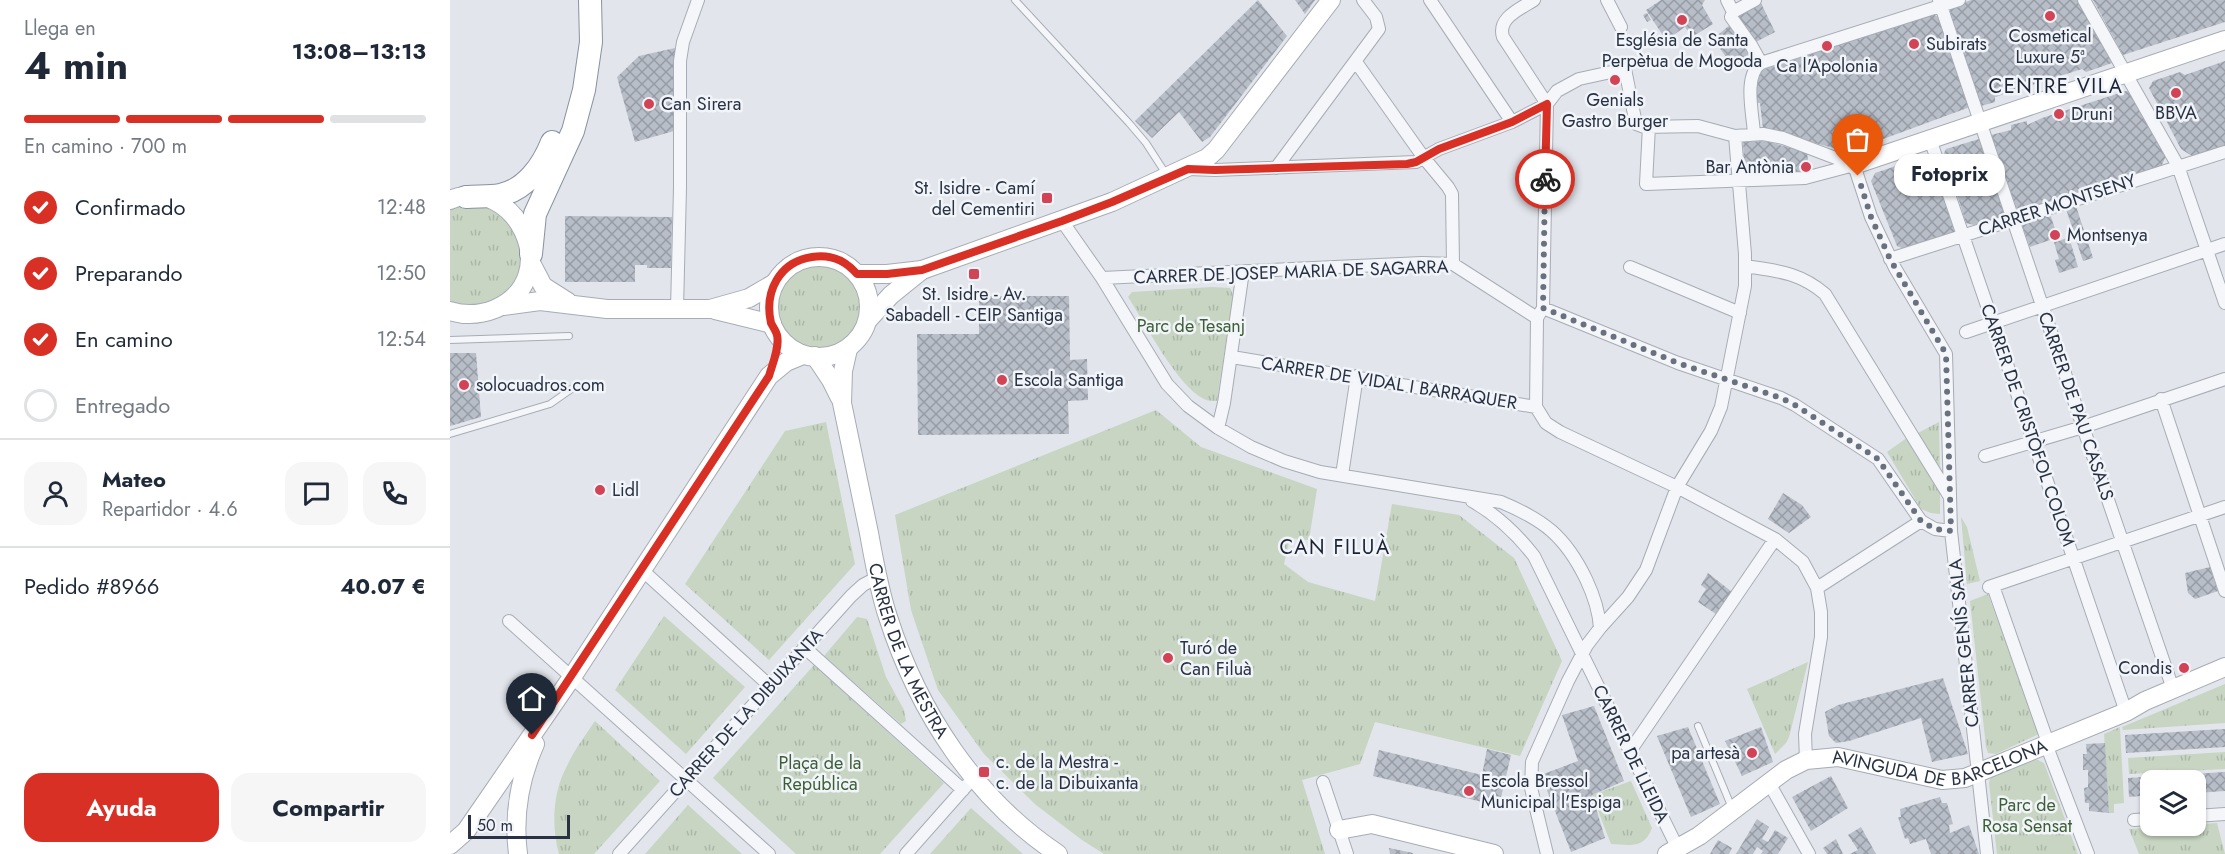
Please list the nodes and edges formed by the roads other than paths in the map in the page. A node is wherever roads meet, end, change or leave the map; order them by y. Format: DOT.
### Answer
graph roads {
  1 [pos="579,0"];
  2 [pos="590,0"];
  3 [pos="698,0"];
  4 [pos="1015,0"];
  5 [pos="1331,0"];
  6 [pos="1364,0"];
  7 [pos="1430,0"];
  8 [pos="1534,0"];
  9 [pos="1607,0"];
  10 [pos="1727,0"];
  11 [pos="1755,0"];
  12 [pos="1959,0"];
  13 [pos="2084,0"];
  14 [pos="1940,3"];
  15 [pos="1733,12"];
  16 [pos="1621,27"];
  17 [pos="2225,40"];
  18 [pos="1356,62"];
  19 [pos="1761,63"];
  20 [pos="2127,74"];
  21 [pos="1547,104"];
  22 [pos="1512,122"];
  23 [pos="1981,122"];
  24 [pos="1649,126"];
  25 [pos="1754,134"];
  26 [pos="1736,136"];
  27 [pos="1930,139"];
  28 [pos="2225,152"];
  29 [pos="1825,155"];
  30 [pos="1425,158"];
  31 [pos="1854,165"];
  32 [pos="2178,166"];
  33 [pos="1276,168"];
  34 [pos="1188,169"];
  35 [pos="1825,174"];
  36 [pos="1169,177"];
  37 [pos="1739,182"];
  38 [pos="458,199"];
  39 [pos="2012,218"];
  40 [pos="1062,221"];
  41 [pos="1963,235"];
  42 [pos="2225,244"];
  43 [pos="2209,251"];
  44 [pos="531,258"];
  45 [pos="1890,259"];
  46 [pos="1453,264"];
  47 [pos="1745,266"];
  48 [pos="1630,267"];
  49 [pos="922,270"];
  50 [pos="1243,271"];
  51 [pos="857,274"];
  52 [pos="1102,278"];
  53 [pos="773,284"];
  54 [pos="2225,303"];
  55 [pos="503,306"];
  56 [pos="578,307"];
  57 [pos="2042,307"];
  58 [pos="677,309"];
  59 [pos="710,309"];
  60 [pos="450,311"];
  61 [pos="1540,313"];
  62 [pos="1740,313"];
  63 [pos="868,320"];
  64 [pos="1993,323"];
  65 [pos="775,330"];
  66 [pos="1966,332"];
  67 [pos="569,336"];
  68 [pos="450,340"];
  69 [pos="848,349"];
  70 [pos="809,356"];
  71 [pos="1232,357"];
  72 [pos="769,376"];
  73 [pos="1357,376"];
  74 [pos="2225,379"];
  75 [pos="1726,380"];
  76 [pos="573,388"];
  77 [pos="2161,399"];
  78 [pos="842,403"];
  79 [pos="1536,407"];
  80 [pos="2083,427"];
  81 [pos="1218,428"];
  82 [pos="450,434"];
  83 [pos="2033,440"];
  84 [pos="1985,456"];
  85 [pos="1342,475"];
  86 [pos="1677,487"];
  87 [pos="1463,497"];
  88 [pos="1950,498"];
  89 [pos="2225,507"];
  90 [pos="2199,516"];
  91 [pos="1921,521"];
  92 [pos="1951,531"];
  93 [pos="1775,539"];
  94 [pos="2123,543"];
  95 [pos="2074,558"];
  96 [pos="642,570"];
  97 [pos="878,577"];
  98 [pos="1817,588"];
  99 [pos="2225,591"];
  100 [pos="509,621"];
  101 [pos="1600,628"];
  102 [pos="804,647"];
  103 [pos="1583,654"];
  104 [pos="2225,667"];
  105 [pos="572,677"];
  106 [pos="770,686"];
  107 [pos="2174,689"];
  108 [pos="2127,712"];
  109 [pos="1698,726"];
  110 [pos="2048,743"];
  111 [pos="1630,751"];
  112 [pos="1806,760"];
  113 [pos="1978,772"];
  114 [pos="686,780"];
  115 [pos="1323,782"];
  116 [pos="1768,783"];
  117 [pos="969,784"];
  118 [pos="1733,811"];
  119 [pos="2225,814"];
  120 [pos="2206,815"];
  121 [pos="2134,820"];
  122 [pos="2140,820"];
  123 [pos="1339,830"];
  124 [pos="466,831"];
  125 [pos="450,845"];
  126 [pos="1675,852"];
  127 [pos="459,854"];
  128 [pos="518,854"];
  129 [pos="619,854"];
  130 [pos="769,854"];
  131 [pos="906,854"];
  132 [pos="1058,854"];
  133 [pos="1347,854"];
  134 [pos="1494,854"];
  135 [pos="1547,854"];
  136 [pos="1809,854"];
  137 [pos="1987,854"];
  138 [pos="2088,854"];
  1 -- 38 [label="highway"];
  2 -- 44 [label="highway"];
  3 -- 58 [label="street"];
  4 -- 36 [label="lane"];
  5 -- 34 [label="main road"];
  6 -- 18 [label="street"];
  7 -- 22 [label="street"];
  8 -- 21 [label="street"];
  9 -- 16 [label="street"];
  10 -- 15 [label="street"];
  11 -- 15 [label="street"];
  12 -- 14 [label="street"];
  13 -- 20 [label="street"];
  14 -- 19 [label="street"];
  14 -- 23 [label="street, CARRER DE PAU CASALS"];
  15 -- 19 [label="street"];
  17 -- 20 [label="main road"];
  18 -- 30 [label="street"];
  18 -- 33 [label="street"];
  19 -- 25 [label="street"];
  20 -- 23 [label="main road"];
  20 -- 32 [label="street"];
  21 -- 22 [label="street"];
  21 -- 24 [label="street"];
  21 -- 61 [label="street"];
  22 -- 30 [label="street"];
  23 -- 27 [label="main road"];
  23 -- 39 [label="street, CARRER DE PAU CASALS"];
  24 -- 26 [label="street"];
  24 -- 37 [label="street"];
  25 -- 26 [label="street"];
  25 -- 29 [label="street"];
  26 -- 37 [label="street"];
  27 -- 31 [label="main road"];
  27 -- 41 [label="street, CARRER DE CRISTÒFOL COLOM"];
  28 -- 32 [label="street, CARRER MONTSENY"];
  29 -- 31 [label="street"];
  29 -- 35 [label="street"];
  30 -- 33 [label="street"];
  30 -- 46 [label="street"];
  31 -- 35 [label="street"];
  31 -- 45 [label="street, CARRER GENÍS SALA"];
  32 -- 39 [label="street, CARRER MONTSENY"];
  32 -- 43 [label="street"];
  33 -- 34 [label="street"];
  34 -- 36 [label="main road"];
  35 -- 37 [label="street"];
  36 -- 40 [label="main road"];
  37 -- 47 [label="street"];
  38 -- 44 [label="main road"];
  39 -- 41 [label="street, CARRER MONTSENY"];
  39 -- 57 [label="street, CARRER DE PAU CASALS"];
  40 -- 49 [label="main road"];
  40 -- 52 [label="street"];
  41 -- 45 [label="street, CARRER MONTSENY"];
  41 -- 64 [label="street, CARRER DE CRISTÒFOL COLOM"];
  42 -- 43 [label="street"];
  43 -- 54 [label="street"];
  43 -- 57 [label="street"];
  44 -- 55 [label="main road"];
  44 -- 56 [label="main road"];
  45 -- 88 [label="street, CARRER GENÍS SALA"];
  46 -- 50 [label="street, CARRER DE JOSEP MARIA DE SAGARRA"];
  46 -- 61 [label="street, CARRER DE JOSEP MARIA DE SAGARRA"];
  47 -- 62 [label="street"];
  47 -- 88 [label="street"];
  48 -- 62 [label="street"];
  49 -- 51 [label="main road"];
  49 -- 63 [label="main road"];
  50 -- 52 [label="street, CARRER DE JOSEP MARIA DE SAGARRA"];
  50 -- 71 [label="street"];
  51 -- 53 [label="main road"];
  51 -- 63 [label="main road"];
  52 -- 81 [label="street"];
  53 -- 59 [label="main road"];
  53 -- 65 [label="main road"];
  55 -- 56 [label="main road"];
  55 -- 60 [label="main road"];
  56 -- 58 [label="main road"];
  57 -- 64 [label="street"];
  57 -- 80 [label="street, CARRER DE PAU CASALS"];
  58 -- 59 [label="main road"];
  59 -- 65 [label="main road"];
  61 -- 75 [label="street, CARRER DE JOSEP MARIA DE SAGARRA"];
  61 -- 79 [label="street"];
  62 -- 75 [label="street"];
  63 -- 69 [label="main road"];
  64 -- 66 [label="street"];
  64 -- 83 [label="street, CARRER DE CRISTÒFOL COLOM"];
  65 -- 70 [label="main road"];
  65 -- 72 [label="main road"];
  67 -- 68 [label="lane"];
  69 -- 70 [label="main road"];
  69 -- 78 [label="main road, CARRER DE LA MESTRA"];
  70 -- 72 [label="main road"];
  70 -- 78 [label="main road, CARRER DE LA MESTRA"];
  71 -- 73 [label="street, CARRER DE VIDAL I BARRAQUER"];
  71 -- 81 [label="street"];
  72 -- 96 [label="main road"];
  73 -- 79 [label="street, CARRER DE VIDAL I BARRAQUER"];
  73 -- 85 [label="street"];
  74 -- 77 [label="street"];
  75 -- 86 [label="street"];
  75 -- 91 [label="street, CARRER DE JOSEP MARIA DE SAGARRA"];
  76 -- 82 [label="lane"];
  77 -- 80 [label="street"];
  77 -- 90 [label="street"];
  78 -- 97 [label="main road, CARRER DE LA MESTRA"];
  79 -- 86 [label="street, CARRER DE VIDAL I BARRAQUER"];
  80 -- 83 [label="street"];
  80 -- 94 [label="street, CARRER DE PAU CASALS"];
  81 -- 85 [label="street"];
  83 -- 84 [label="street"];
  83 -- 95 [label="street, CARRER DE CRISTÒFOL COLOM"];
  85 -- 87 [label="street"];
  86 -- 93 [label="street, CARRER DE VIDAL I BARRAQUER"];
  86 -- 101 [label="street"];
  87 -- 101 [label="street"];
  87 -- 103 [label="street, CARRER DE LLEIDA"];
  88 -- 92 [label="street, CARRER GENÍS SALA"];
  89 -- 90 [label="street"];
  90 -- 94 [label="street"];
  90 -- 99 [label="street"];
  91 -- 92 [label="street"];
  91 -- 98 [label="street"];
  92 -- 113 [label="street, CARRER GENÍS SALA"];
  93 -- 98 [label="street, CARRER DE VIDAL I BARRAQUER"];
  93 -- 111 [label="street"];
  94 -- 95 [label="street"];
  94 -- 107 [label="street, CARRER DE PAU CASALS"];
  95 -- 108 [label="street, CARRER DE CRISTÒFOL COLOM"];
  95 -- 110 [label="street"];
  96 -- 105 [label="main road"];
  96 -- 106 [label="street"];
  97 -- 102 [label="street, CARRER DE LA DIBUIXANTA"];
  97 -- 117 [label="main road, CARRER DE LA MESTRA"];
  98 -- 112 [label="street, CARRER DE VIDAL I BARRAQUER"];
  100 -- 105 [label="street"];
  101 -- 103 [label="street"];
  102 -- 106 [label="street, CARRER DE LA DIBUIXANTA"];
  102 -- 117 [label="street"];
  103 -- 111 [label="street, CARRER DE LLEIDA"];
  103 -- 135 [label="street"];
  104 -- 107 [label="main road, AVINGUDA DE BARCELONA"];
  105 -- 114 [label="street"];
  105 -- 124 [label="main road"];
  105 -- 128 [label="main road"];
  106 -- 114 [label="street, CARRER DE LA DIBUIXANTA"];
  107 -- 108 [label="main road, AVINGUDA DE BARCELONA"];
  108 -- 110 [label="main road, AVINGUDA DE BARCELONA"];
  109 -- 118 [label="lane"];
  110 -- 113 [label="main road, AVINGUDA DE BARCELONA"];
  110 -- 138 [label="street"];
  111 -- 126 [label="street, CARRER DE LLEIDA"];
  112 -- 113 [label="main road, AVINGUDA DE BARCELONA"];
  112 -- 116 [label="main road, AVINGUDA DE BARCELONA"];
  113 -- 137 [label="street, CARRER GENÍS SALA"];
  114 -- 129 [label="street, CARRER DE LA DIBUIXANTA"];
  114 -- 130 [label="street"];
  115 -- 123 [label="street"];
  116 -- 118 [label="main road, AVINGUDA DE BARCELONA"];
  116 -- 136 [label="street"];
  117 -- 131 [label="street"];
  117 -- 132 [label="main road, CARRER DE LA MESTRA"];
  118 -- 126 [label="main road, AVINGUDA DE BARCELONA"];
  119 -- 120 [label="street"];
  121 -- 122 [label="street"];
  123 -- 133 [label="street"];
  123 -- 134 [label="main road"];
  124 -- 125 [label="main road"];
  124 -- 127 [label="main road"];
}
